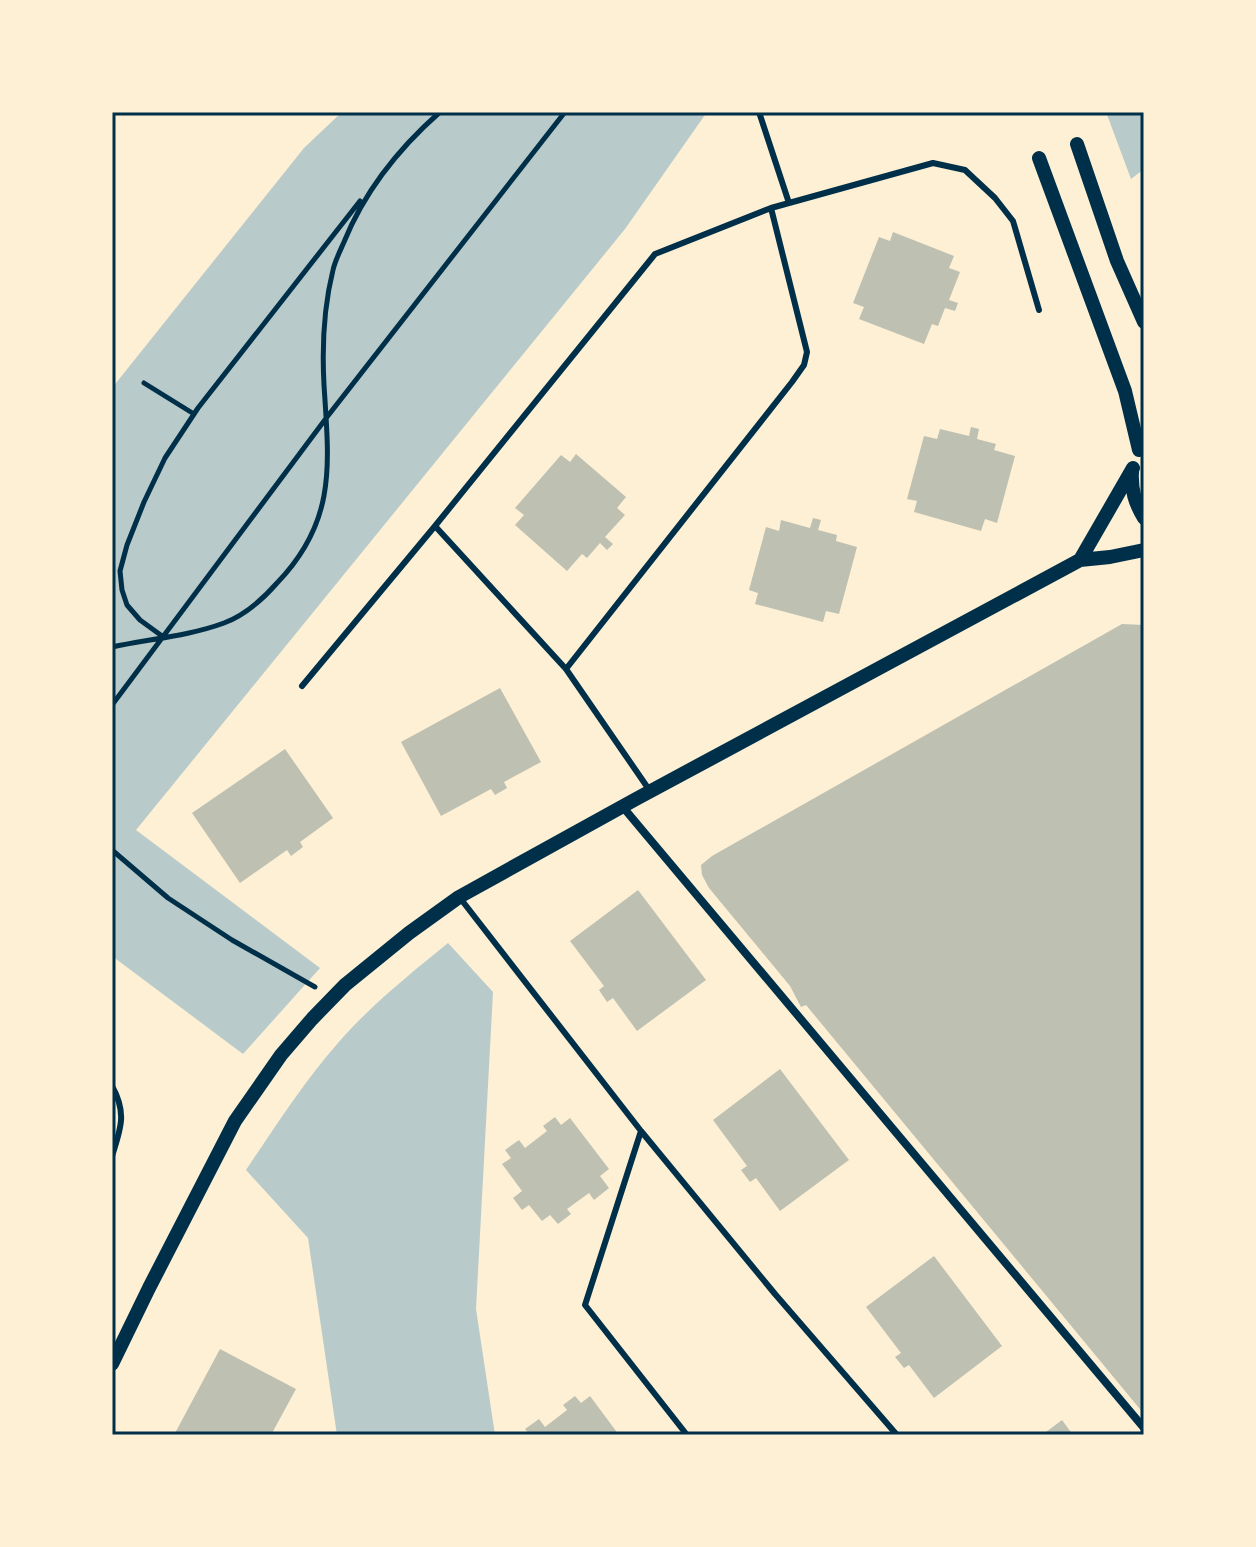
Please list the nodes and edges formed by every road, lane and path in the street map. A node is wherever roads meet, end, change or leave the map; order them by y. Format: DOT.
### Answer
graph roads {
  1 [pos="440,112"];
  2 [pos="565,112"];
  3 [pos="759,112"];
  4 [pos="1077,144"];
  5 [pos="1039,158"];
  6 [pos="379,178"];
  7 [pos="789,203"];
  8 [pos="771,208"];
  9 [pos="1039,310"];
  10 [pos="1144,322"];
  11 [pos="144,383"];
  12 [pos="194,414"];
  13 [pos="327,417"];
  14 [pos="1142,446"];
  15 [pos="1133,468"];
  16 [pos="1144,518"];
  17 [pos="435,526"];
  18 [pos="1144,550"];
  19 [pos="1080,560"];
  20 [pos="163,637"];
  21 [pos="112,647"];
  22 [pos="566,669"];
  23 [pos="302,686"];
  24 [pos="112,705"];
  25 [pos="650,791"];
  26 [pos="622,806"];
  27 [pos="112,850"];
  28 [pos="459,897"];
  29 [pos="333,998"];
  30 [pos="112,1086"];
  31 [pos="641,1131"];
  32 [pos="112,1156"];
  33 [pos="112,1364"];
  34 [pos="1144,1428"];
  35 [pos="687,1435"];
  36 [pos="897,1435"];
  1 -- 6 [label="path"];
  2 -- 13 [label="path"];
  3 -- 7 [label="lane"];
  4 -- 10 [label="street"];
  5 -- 14 [label="street"];
  6 -- 12 [label="path"];
  6 -- 13 [label="path"];
  7 -- 8 [label="lane"];
  7 -- 9 [label="lane"];
  8 -- 17 [label="lane"];
  8 -- 22 [label="lane"];
  11 -- 12 [label="path"];
  12 -- 20 [label="path"];
  13 -- 20 [label="path"];
  13 -- 20 [label="path"];
  14 -- 15 [label="street"];
  15 -- 16 [label="street"];
  15 -- 19 [label="street"];
  17 -- 22 [label="lane"];
  17 -- 23 [label="lane"];
  18 -- 19 [label="street"];
  19 -- 25 [label="street"];
  20 -- 21 [label="path"];
  20 -- 24 [label="path"];
  22 -- 25 [label="lane"];
  25 -- 26 [label="street"];
  26 -- 28 [label="street"];
  26 -- 34 [label="street"];
  27 -- 29 [label="path"];
  28 -- 29 [label="street"];
  28 -- 31 [label="lane"];
  29 -- 33 [label="street"];
  30 -- 32 [label="lane"];
  31 -- 35 [label="lane"];
  31 -- 36 [label="lane"];
}
